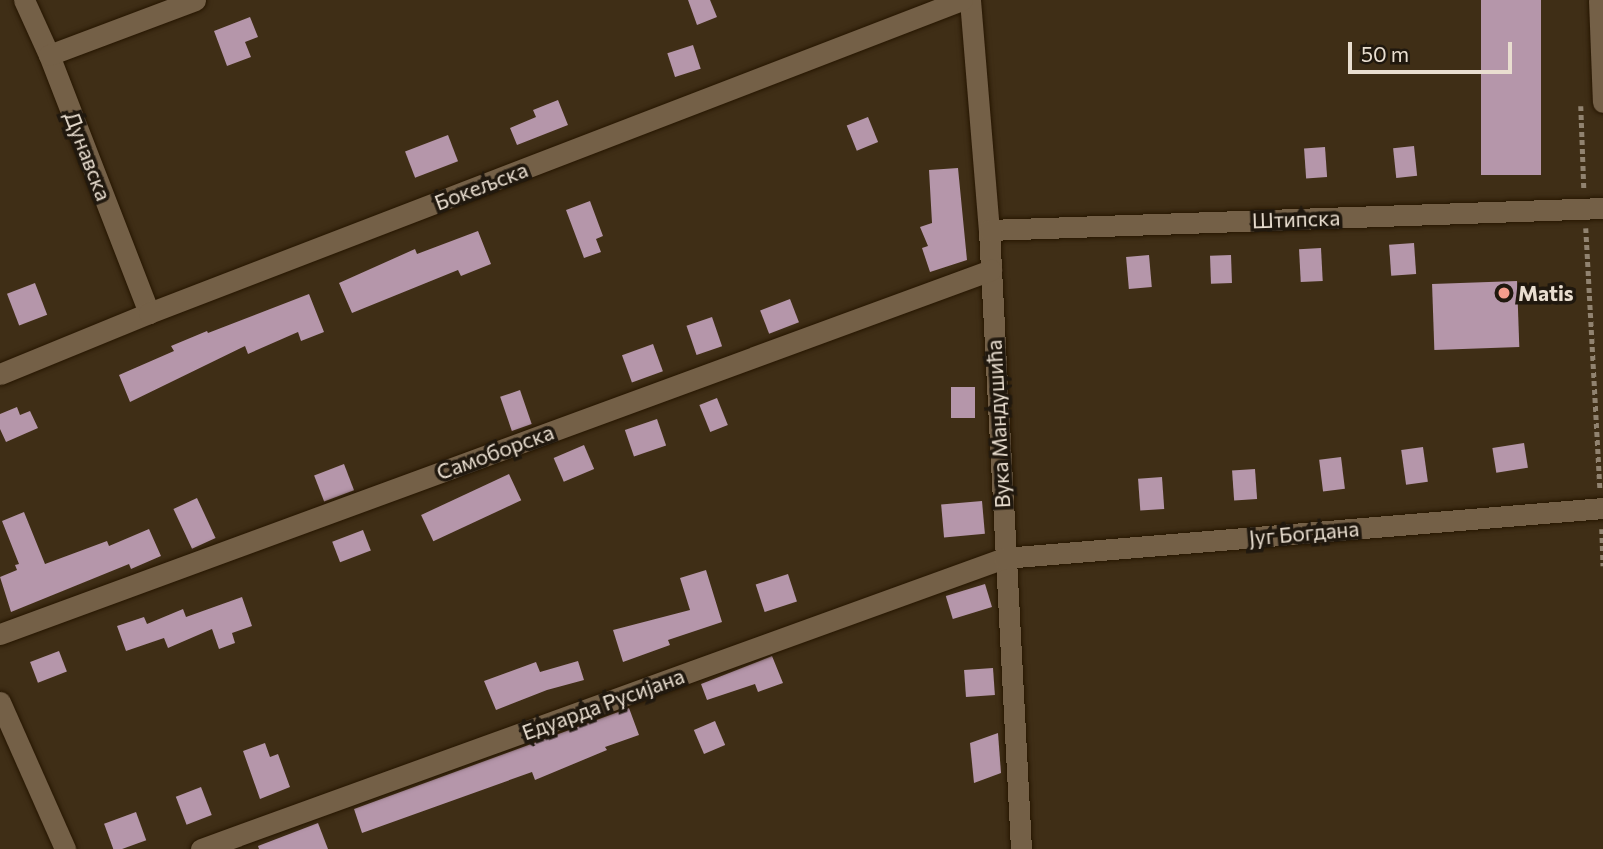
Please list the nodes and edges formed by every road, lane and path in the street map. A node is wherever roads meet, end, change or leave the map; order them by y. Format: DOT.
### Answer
graph roads {
  1 [pos="24,0"];
  2 [pos="195,0"];
  3 [pos="962,0"];
  4 [pos="970,0"];
  5 [pos="1599,0"];
  6 [pos="49,55"];
  7 [pos="1581,97"];
  8 [pos="1603,102"];
  9 [pos="1594,208"];
  10 [pos="989,230"];
  11 [pos="991,270"];
  12 [pos="149,313"];
  13 [pos="0,374"];
  14 [pos="1599,469"];
  15 [pos="1603,508"];
  16 [pos="1004,558"];
  17 [pos="0,634"];
  18 [pos="0,702"];
  19 [pos="65,849"];
  20 [pos="201,849"];
  21 [pos="1021,849"];
  1 -- 6 [label="street, Дунавска"];
  2 -- 6 [label="street"];
  3 -- 12 [label="street, Бокељска"];
  4 -- 10 [label="street, Вука Мандушића"];
  5 -- 8 [label="street"];
  6 -- 12 [label="street, Дунавска"];
  7 -- 9 [label="path"];
  9 -- 10 [label="street, Штипска"];
  9 -- 14 [label="path"];
  10 -- 11 [label="street, Вука Мандушића"];
  11 -- 16 [label="street, Вука Мандушића"];
  11 -- 17 [label="street, Самоборска"];
  12 -- 13 [label="street, Бокељска"];
  15 -- 16 [label="street, Југ Богдана"];
  16 -- 20 [label="street, Едуарда Русијана"];
  16 -- 21 [label="street, Вука Мандушића"];
  18 -- 19 [label="street"];
}
